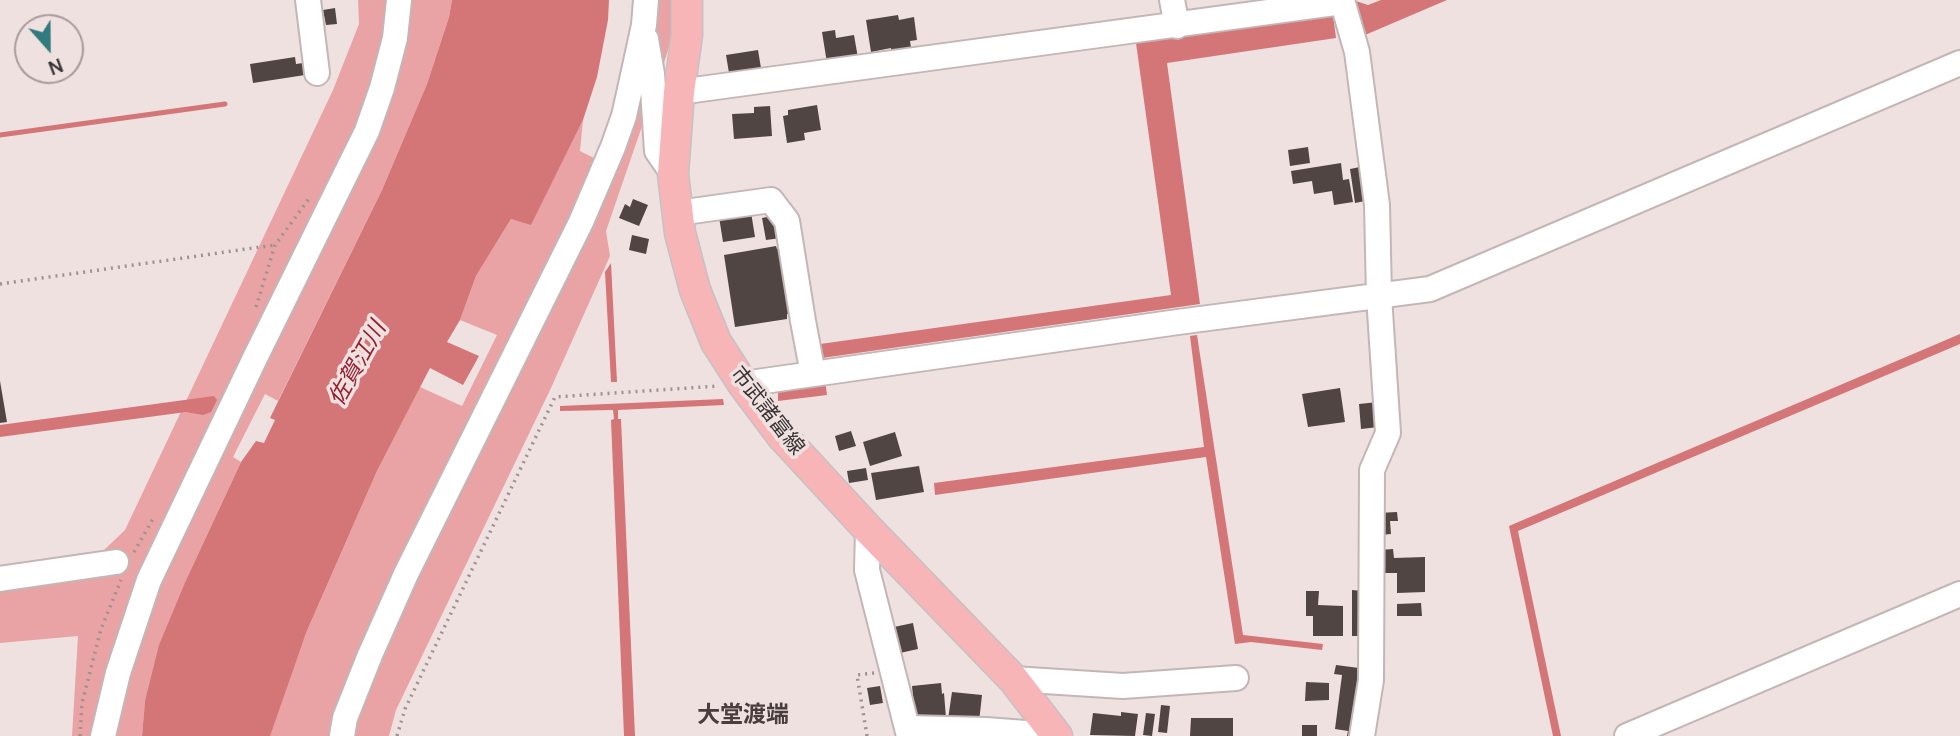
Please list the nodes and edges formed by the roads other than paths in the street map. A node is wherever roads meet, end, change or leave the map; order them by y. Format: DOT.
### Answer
graph roads {
  1 [pos="308,0"];
  2 [pos="398,0"];
  3 [pos="687,0"];
  4 [pos="1172,0"];
  5 [pos="1342,1"];
  6 [pos="645,12"];
  7 [pos="1177,26"];
  8 [pos="1960,63"];
  9 [pos="317,73"];
  10 [pos="679,92"];
  11 [pos="673,174"];
  12 [pos="678,213"];
  13 [pos="1379,296"];
  14 [pos="822,373"];
  15 [pos="743,384"];
  16 [pos="868,529"];
  17 [pos="119,570"];
  18 [pos="0,579"];
  19 [pos="1960,594"];
  20 [pos="1236,678"];
  21 [pos="1013,679"];
  22 [pos="909,732"];
  23 [pos="1055,733"];
  24 [pos="103,736"];
  25 [pos="342,736"];
  26 [pos="1362,736"];
  27 [pos="1627,736"];
  1 -- 9 [label="street"];
  2 -- 24 [label="street"];
  3 -- 10 [label="main road, 市武諸富線"];
  4 -- 7 [label="street"];
  5 -- 7 [label="street"];
  5 -- 13 [label="street"];
  6 -- 11 [label="street"];
  6 -- 25 [label="street"];
  7 -- 10 [label="street"];
  8 -- 13 [label="street"];
  10 -- 11 [label="main road, 市武諸富線"];
  11 -- 12 [label="main road, 市武諸富線"];
  12 -- 14 [label="street"];
  12 -- 15 [label="main road, 市武諸富線"];
  13 -- 14 [label="street"];
  13 -- 26 [label="street"];
  14 -- 15 [label="street"];
  15 -- 16 [label="main road, 市武諸富線"];
  16 -- 21 [label="main road, 市武諸富線"];
  16 -- 22 [label="street"];
  17 -- 18 [label="street"];
  19 -- 27 [label="street"];
  20 -- 21 [label="street"];
  21 -- 23 [label="main road, 市武諸富線"];
  22 -- 23 [label="street"];
}
